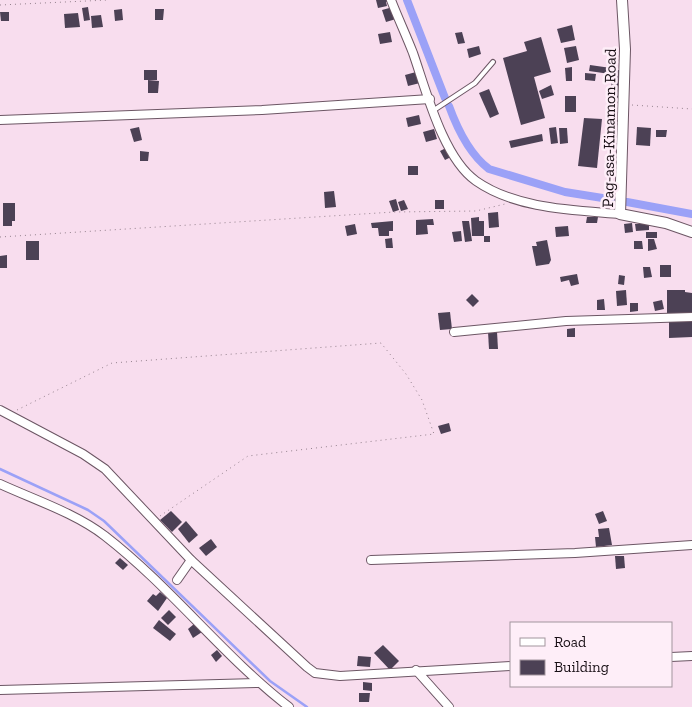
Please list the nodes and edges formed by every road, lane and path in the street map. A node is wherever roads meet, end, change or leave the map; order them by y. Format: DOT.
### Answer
graph roads {
  1 [pos="108,0"];
  2 [pos="391,0"];
  3 [pos="622,0"];
  4 [pos="0,5"];
  5 [pos="493,62"];
  6 [pos="430,99"];
  7 [pos="624,104"];
  8 [pos="692,109"];
  9 [pos="434,110"];
  10 [pos="0,120"];
  11 [pos="520,200"];
  12 [pos="620,214"];
  13 [pos="692,232"];
  14 [pos="0,237"];
  15 [pos="692,317"];
  16 [pos="454,332"];
  17 [pos="4,412"];
  18 [pos="0,484"];
  19 [pos="153,521"];
  20 [pos="692,545"];
  21 [pos="191,560"];
  22 [pos="371,560"];
  23 [pos="177,580"];
  24 [pos="692,656"];
  25 [pos="672,657"];
  26 [pos="510,666"];
  27 [pos="416,670"];
  28 [pos="258,683"];
  29 [pos="0,690"];
  30 [pos="289,707"];
  31 [pos="449,707"];
  1 -- 4 [label="path"];
  2 -- 6 [label="street"];
  3 -- 7 [label="street, Pag-asa-Kinamon Road"];
  5 -- 9 [label="lane"];
  6 -- 9 [label="street"];
  6 -- 10 [label="street"];
  7 -- 8 [label="path"];
  7 -- 12 [label="street, Pag-asa-Kinamon Road"];
  9 -- 11 [label="street"];
  11 -- 12 [label="street"];
  11 -- 14 [label="path"];
  12 -- 13 [label="street, Pag-asa-Kinamon Road"];
  15 -- 16 [label="street"];
  17 -- 19 [label="street"];
  17 -- 19 [label="path"];
  18 -- 28 [label="street"];
  19 -- 21 [label="street"];
  20 -- 22 [label="street"];
  21 -- 23 [label="street"];
  21 -- 27 [label="street"];
  24 -- 25 [label="street"];
  26 -- 27 [label="street"];
  27 -- 31 [label="street"];
  28 -- 29 [label="street"];
  28 -- 30 [label="street"];
}
